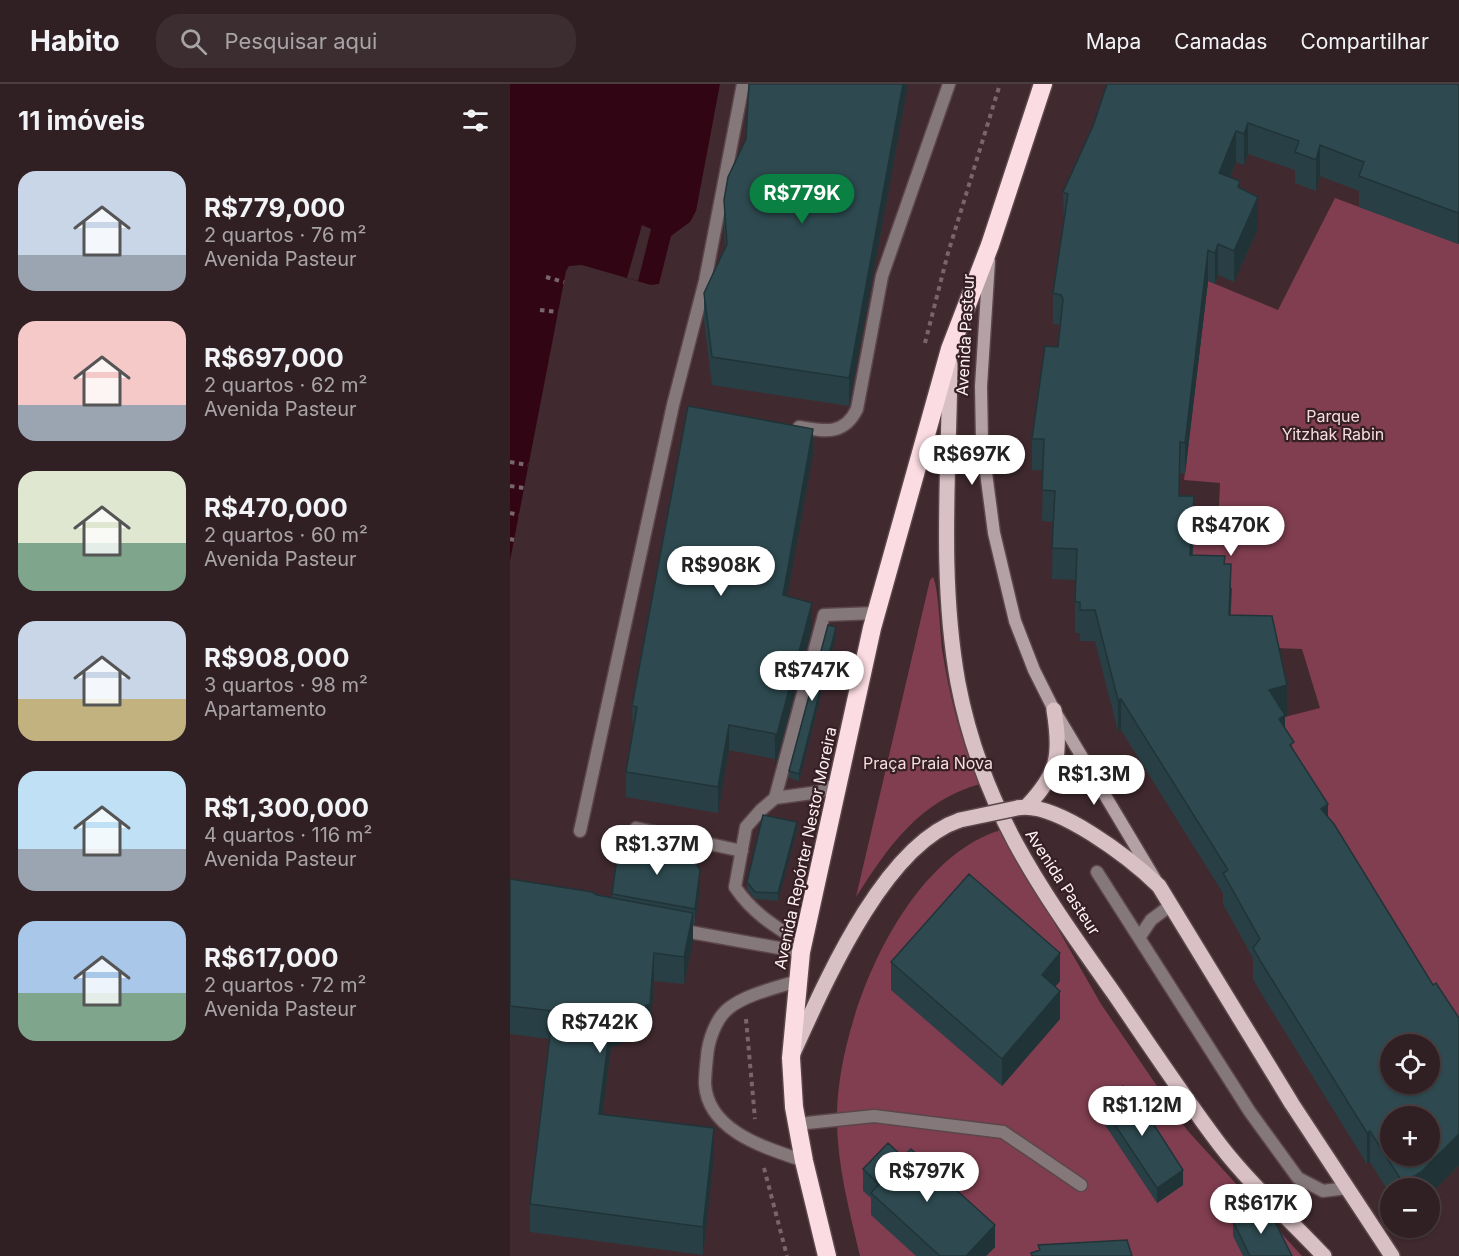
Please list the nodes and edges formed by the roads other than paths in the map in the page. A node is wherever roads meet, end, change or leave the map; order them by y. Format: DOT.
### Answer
graph roads {
  1 [pos="743,84"];
  2 [pos="949,84"];
  3 [pos="1043,84"];
  4 [pos="990,245"];
  5 [pos="950,349"];
  6 [pos="789,425"];
  7 [pos="876,613"];
  8 [pos="1054,710"];
  9 [pos="839,783"];
  10 [pos="775,798"];
  11 [pos="1022,807"];
  12 [pos="636,828"];
  13 [pos="580,831"];
  14 [pos="741,851"];
  15 [pos="1097,872"];
  16 [pos="1159,886"];
  17 [pos="1171,905"];
  18 [pos="666,927"];
  19 [pos="1139,938"];
  20 [pos="802,948"];
  21 [pos="797,981"];
  22 [pos="791,1058"];
  23 [pos="797,1124"];
  24 [pos="804,1161"];
  25 [pos="1082,1185"];
  26 [pos="1347,1188"];
  27 [pos="827,1256"];
  28 [pos="1324,1256"];
  29 [pos="1392,1256"];
  1 -- 13 [label="lane"];
  2 -- 6 [label="lane"];
  3 -- 4 [label="highway, Avenida Pasteur"];
  4 -- 5 [label="highway, Avenida Pasteur"];
  4 -- 8 [label="street, Avenida Pasteur"];
  5 -- 7 [label="highway, Avenida Repórter Nestor Moreira"];
  5 -- 28 [label="main road, Avenida Pasteur"];
  7 -- 9 [label="highway, Avenida Repórter Nestor Moreira"];
  7 -- 10 [label="lane"];
  8 -- 11 [label="main road"];
  8 -- 16 [label="street, Avenida Pasteur"];
  9 -- 10 [label="lane"];
  9 -- 20 [label="highway, Avenida Repórter Nestor Moreira"];
  10 -- 14 [label="lane"];
  11 -- 16 [label="main road"];
  11 -- 22 [label="main road, bridge"];
  12 -- 14 [label="lane"];
  14 -- 20 [label="lane"];
  15 -- 19 [label="lane"];
  16 -- 17 [label="main road, Avenida Pasteur"];
  17 -- 19 [label="lane"];
  17 -- 26 [label="main road, Avenida Pasteur"];
  18 -- 20 [label="lane"];
  19 -- 26 [label="lane"];
  20 -- 21 [label="highway, Avenida Repórter Nestor Moreira"];
  21 -- 22 [label="highway, Avenida Repórter Nestor Moreira"];
  21 -- 24 [label="lane"];
  22 -- 23 [label="highway, Avenida Repórter Nestor Moreira"];
  23 -- 24 [label="highway, Avenida Repórter Nestor Moreira"];
  23 -- 25 [label="lane"];
  24 -- 27 [label="highway, Avenida Repórter Nestor Moreira"];
  26 -- 29 [label="main road, Avenida Pasteur"];
}
